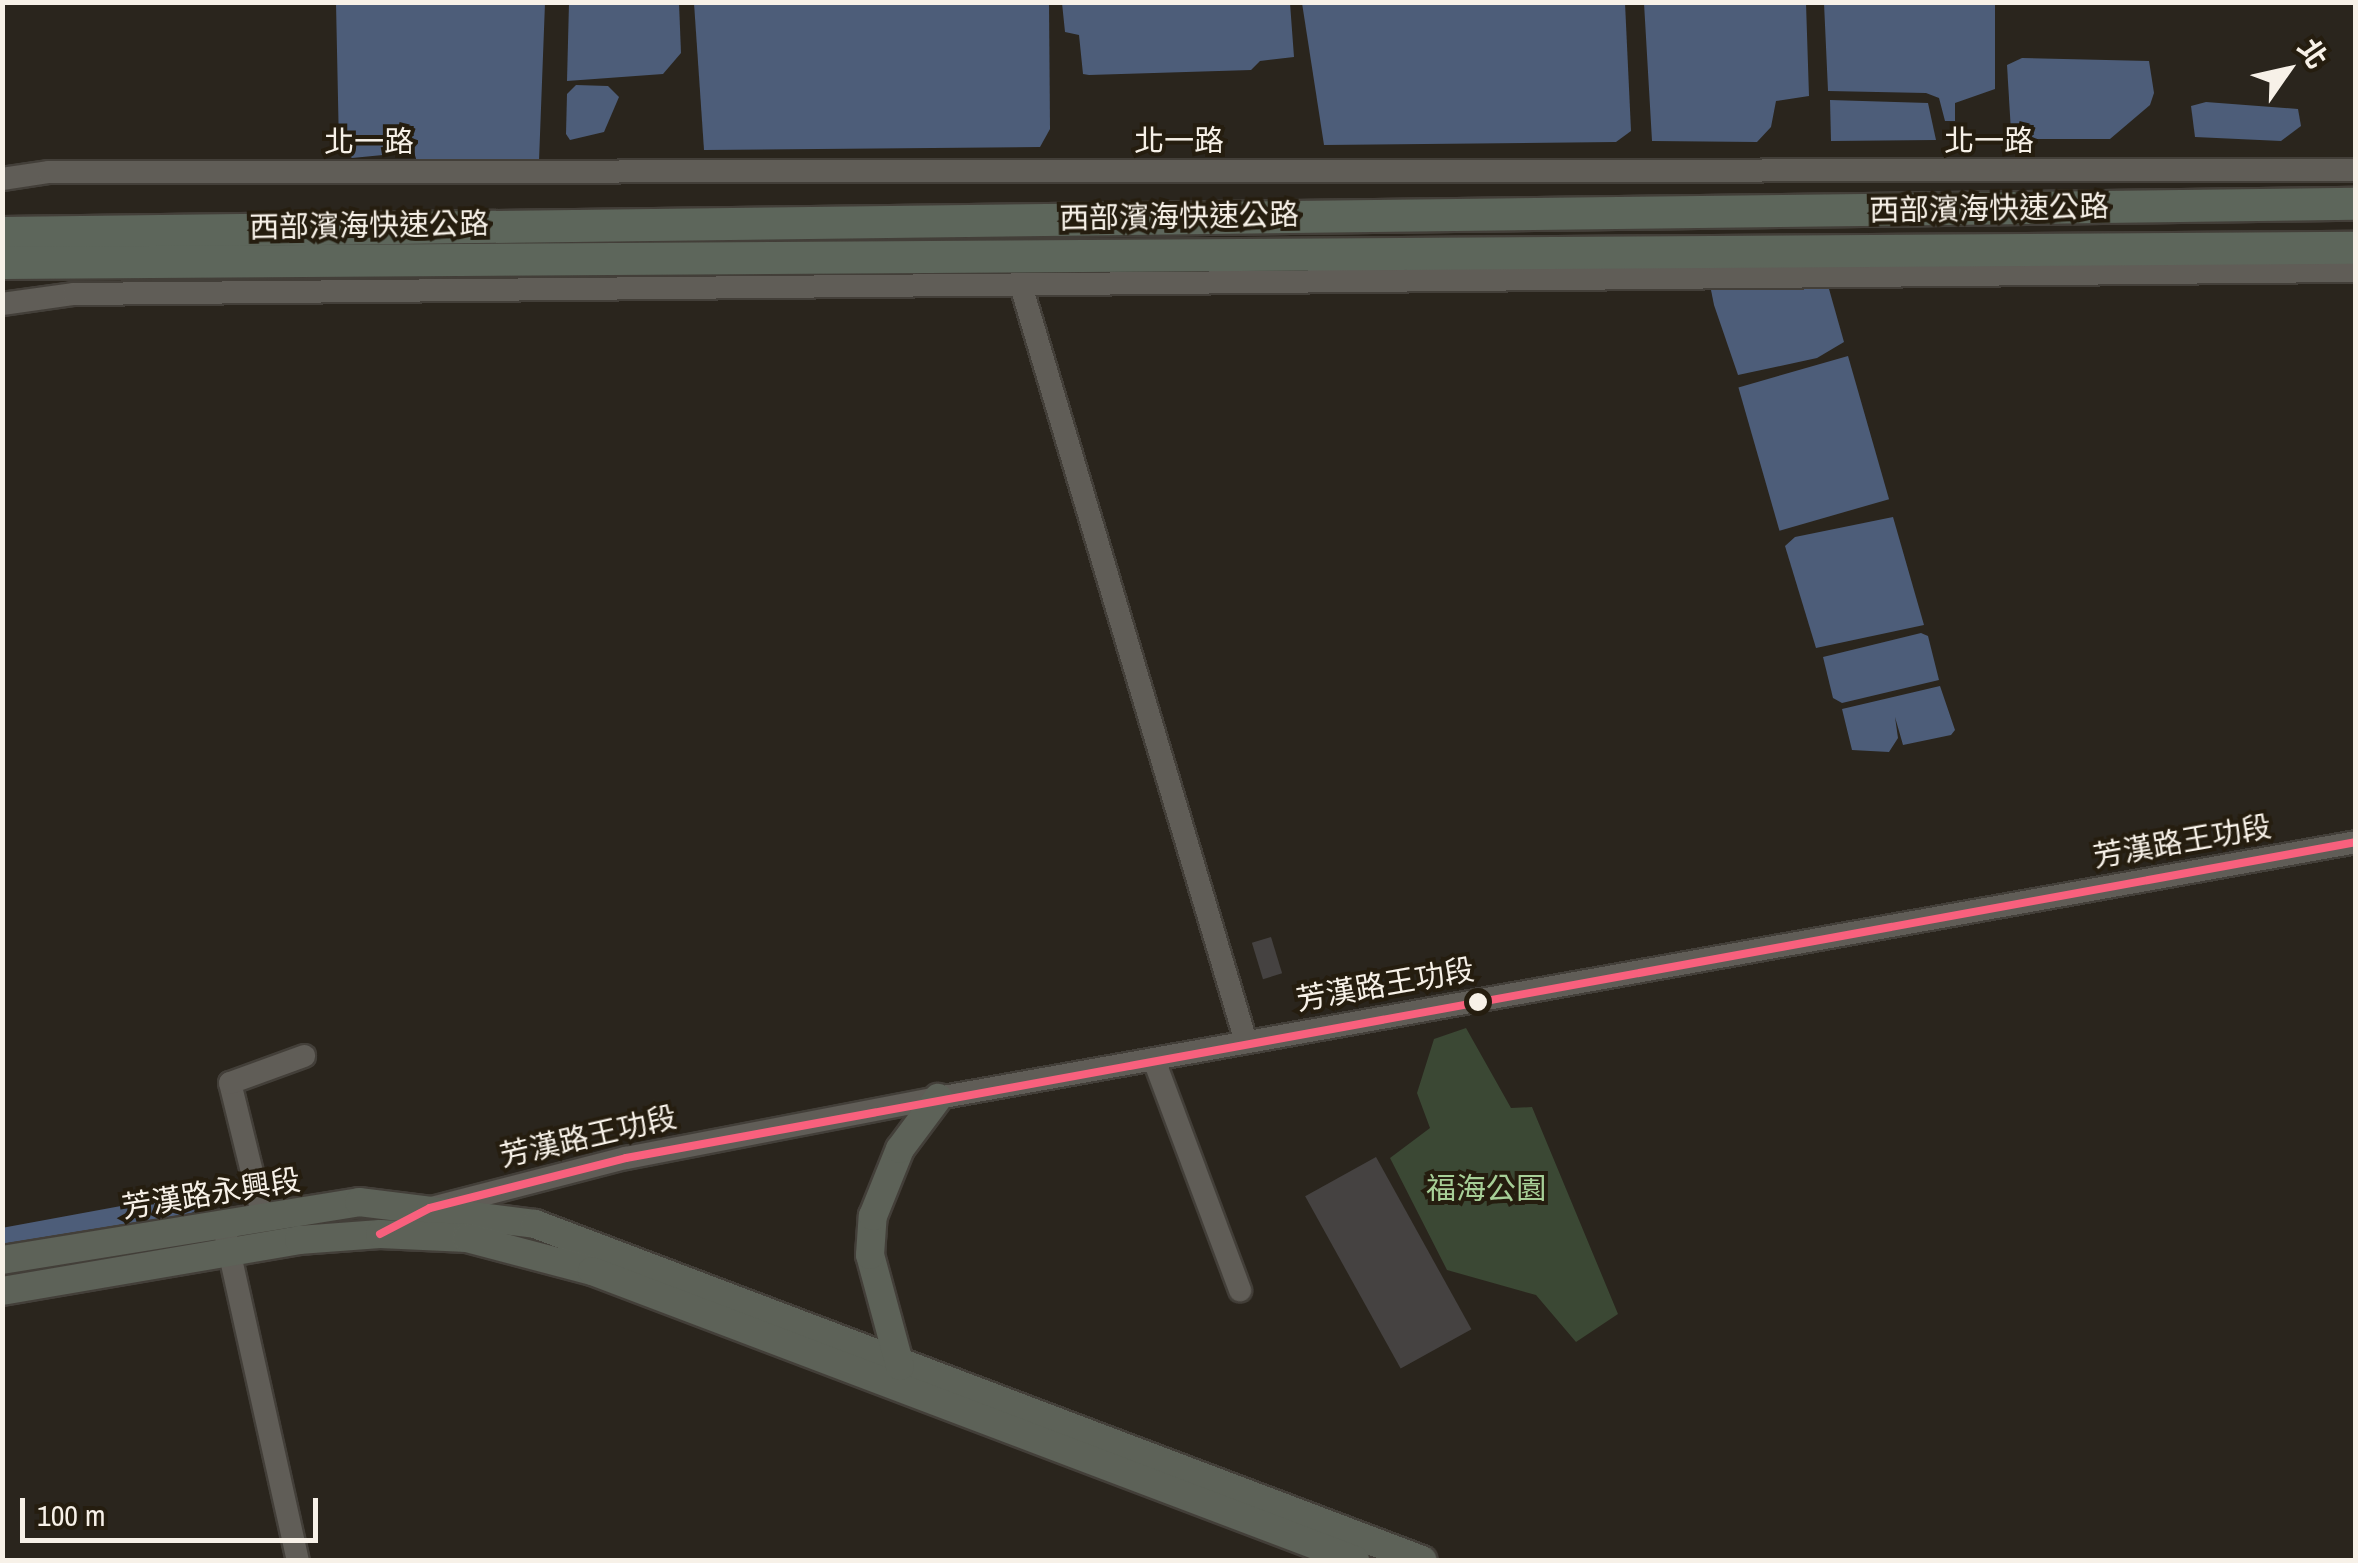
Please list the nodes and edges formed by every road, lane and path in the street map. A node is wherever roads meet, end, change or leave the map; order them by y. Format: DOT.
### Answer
graph roads {
  1 [pos="2356,170"];
  2 [pos="2,178"];
  3 [pos="2356,204"];
  4 [pos="2,233"];
  5 [pos="2356,248"];
  6 [pos="2,263"];
  7 [pos="2356,271"];
  8 [pos="1022,289"];
  9 [pos="2,304"];
  10 [pos="2356,842"];
  11 [pos="1246,1042"];
  12 [pos="304,1056"];
  13 [pos="1154,1060"];
  14 [pos="938,1098"];
  15 [pos="430,1208"];
  16 [pos="263,1217"];
  17 [pos="380,1234"];
  18 [pos="226,1236"];
  19 [pos="2,1260"];
  20 [pos="1240,1290"];
  21 [pos="2,1291"];
  22 [pos="895,1355"];
  23 [pos="908,1386"];
  24 [pos="298,1560"];
  25 [pos="1354,1560"];
  26 [pos="1422,1560"];
  1 -- 2 [label="street, 北一路"];
  3 -- 4 [label="highway, 西部濱海快速公路"];
  5 -- 6 [label="highway, 西部濱海快速公路"];
  7 -- 8 [label="street"];
  8 -- 9 [label="street"];
  8 -- 11 [label="street"];
  10 -- 11 [label="street, 芳漢路王功段"];
  11 -- 13 [label="street, 芳漢路王功段"];
  12 -- 16 [label="street"];
  13 -- 14 [label="street, 芳漢路王功段"];
  13 -- 20 [label="street"];
  14 -- 15 [label="street, 芳漢路王功段"];
  14 -- 22 [label="main road"];
  15 -- 16 [label="main road, 芳漢路永興段"];
  15 -- 17 [label="street, 芳漢路王功段"];
  15 -- 22 [label="main road, 芳漢路王功段"];
  16 -- 18 [label="main road, 芳漢路永興段"];
  17 -- 18 [label="main road, 芳漢路永興段"];
  17 -- 23 [label="main road"];
  18 -- 19 [label="main road, 芳漢路永興段"];
  18 -- 21 [label="main road, 芳漢路永興段"];
  18 -- 24 [label="street"];
  22 -- 23 [label="main road"];
  22 -- 26 [label="main road, 芳漢路王功段"];
  23 -- 25 [label="main road"];
}
